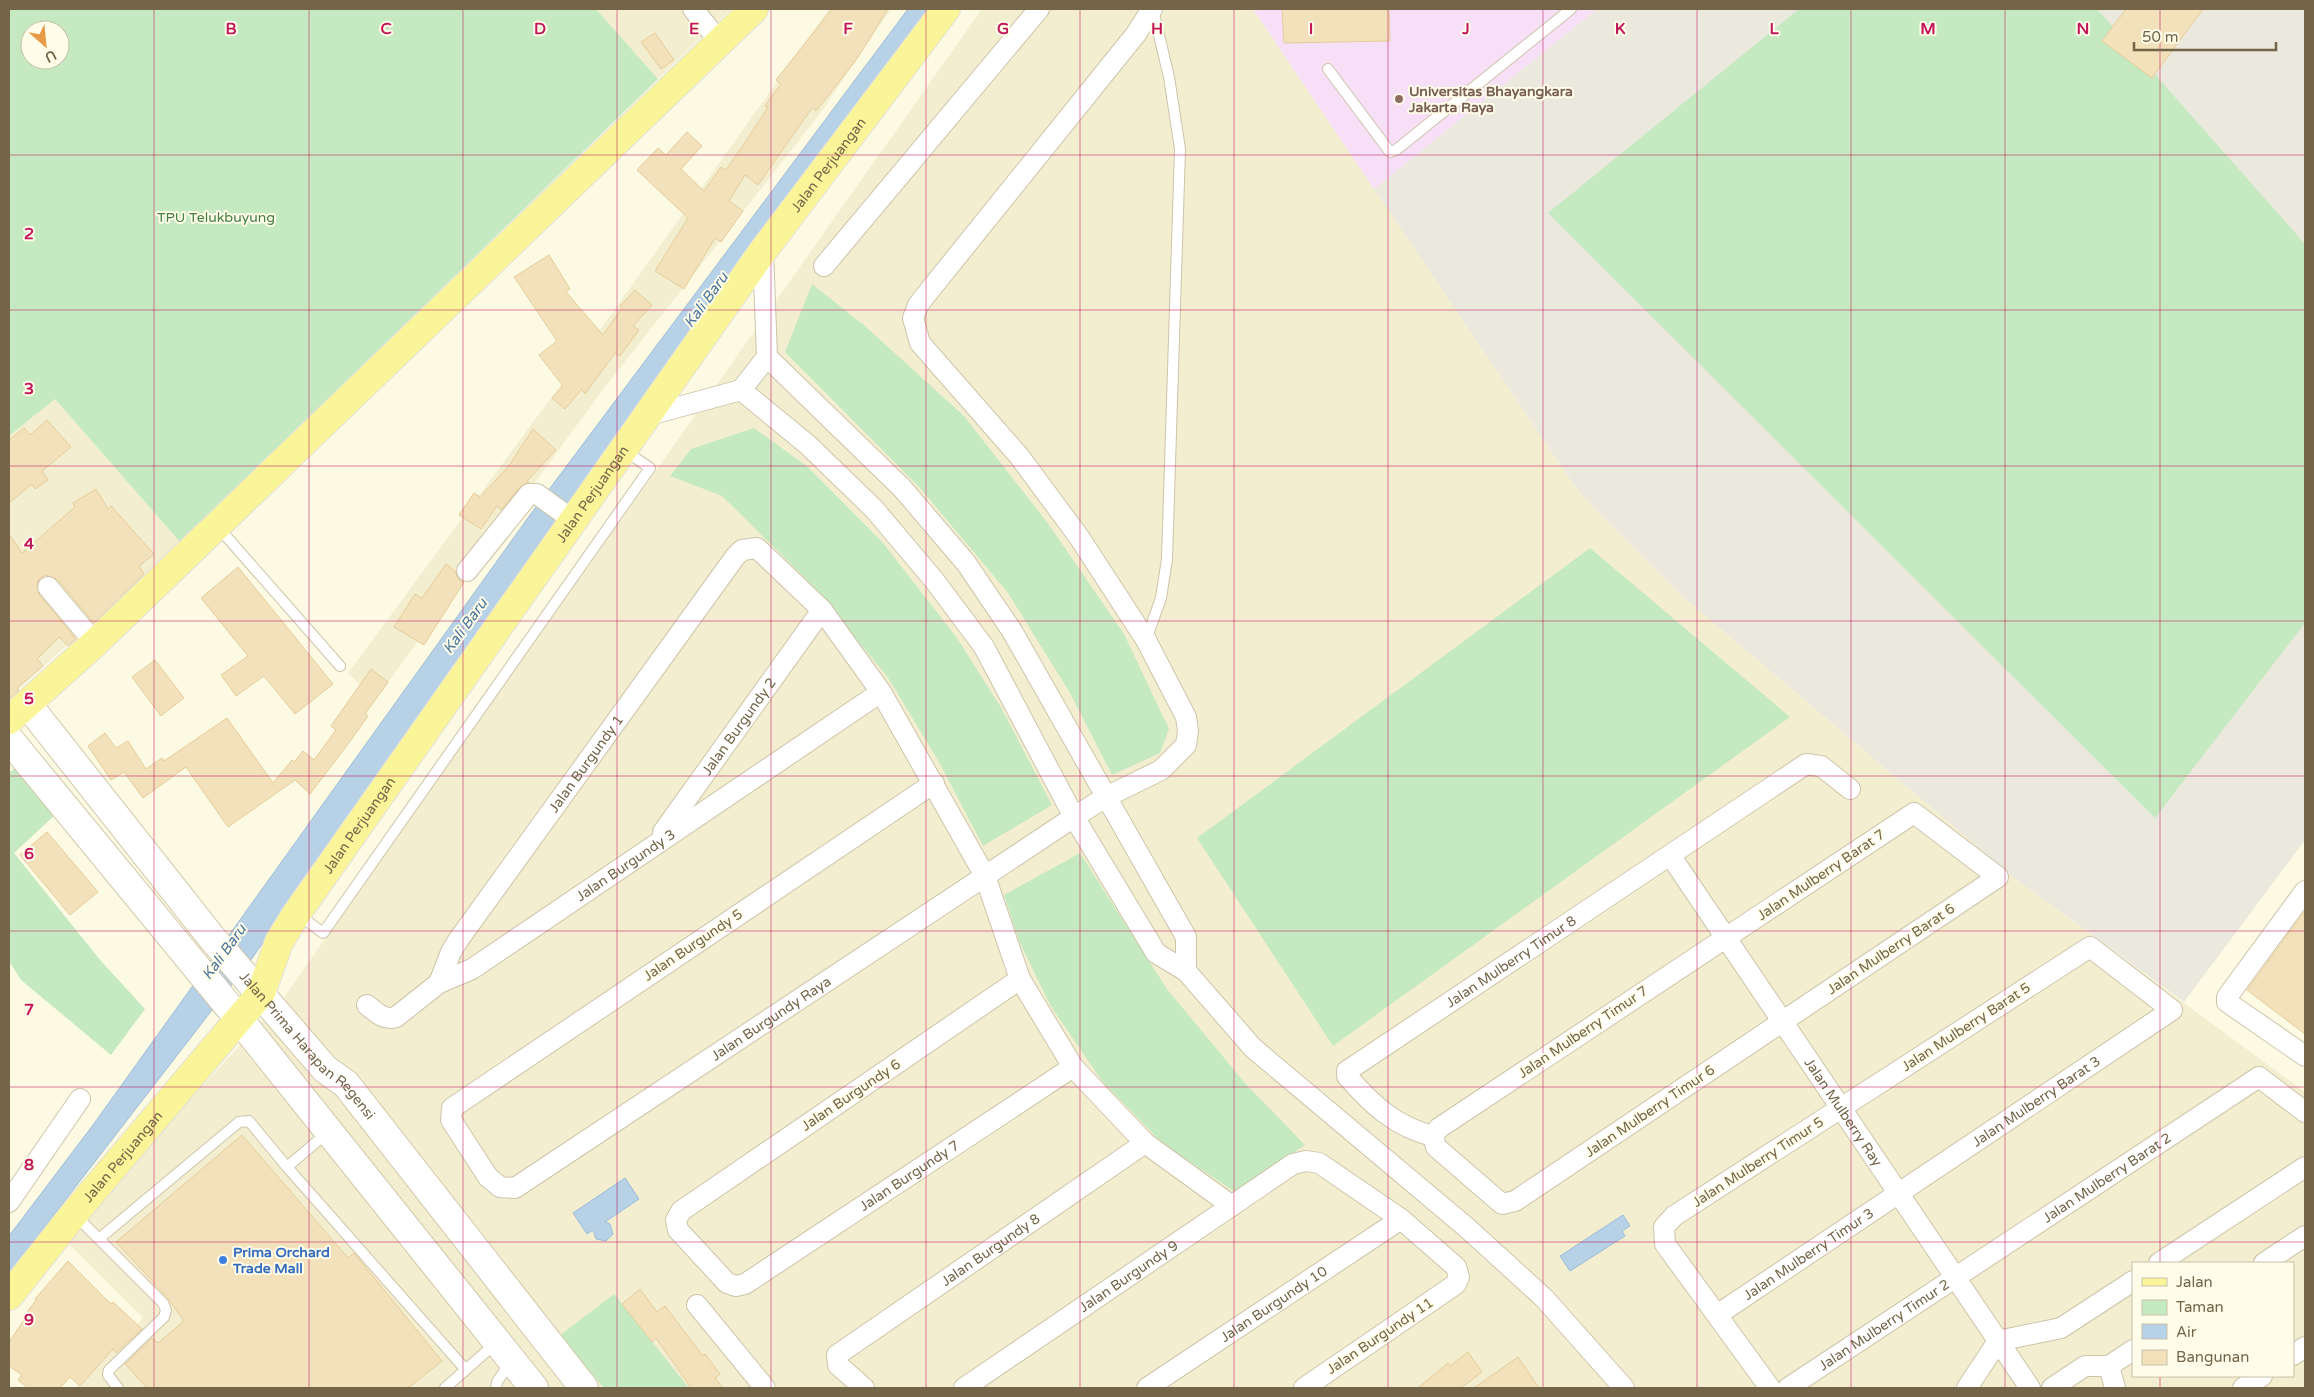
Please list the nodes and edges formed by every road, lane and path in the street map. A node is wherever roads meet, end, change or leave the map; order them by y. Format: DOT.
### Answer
graph roads {
  1 [pos="693,9"];
  2 [pos="754,9"];
  3 [pos="946,9"];
  4 [pos="1039,9"];
  5 [pos="1153,9"];
  6 [pos="1571,9"];
  7 [pos="720,42"];
  8 [pos="1328,69"];
  9 [pos="763,251"];
  10 [pos="824,266"];
  11 [pos="767,357"];
  12 [pos="741,390"];
  13 [pos="649,415"];
  14 [pos="624,450"];
  15 [pos="570,518"];
  16 [pos="217,526"];
  17 [pos="467,571"];
  18 [pos="48,587"];
  19 [pos="822,610"];
  20 [pos="1146,640"];
  21 [pos="95,643"];
  22 [pos="340,666"];
  23 [pos="882,692"];
  24 [pos="18,713"];
  25 [pos="9,739"];
  26 [pos="934,783"];
  27 [pos="1850,789"];
  28 [pos="1106,797"];
  29 [pos="1074,817"];
  30 [pos="656,843"];
  31 [pos="1670,854"];
  32 [pos="985,876"];
  33 [pos="1998,877"];
  34 [pos="2305,891"];
  35 [pos="297,913"];
  36 [pos="1727,937"];
  37 [pos="1186,971"];
  38 [pos="1020,979"];
  39 [pos="439,983"];
  40 [pos="253,984"];
  41 [pos="367,1005"];
  42 [pos="231,1009"];
  43 [pos="2172,1010"];
  44 [pos="1784,1021"];
  45 [pos="2305,1056"];
  46 [pos="1074,1067"];
  47 [pos="336,1077"];
  48 [pos="297,1092"];
  49 [pos="80,1100"];
  50 [pos="1842,1108"];
  51 [pos="2305,1112"];
  52 [pos="324,1124"];
  53 [pos="1436,1132"];
  54 [pos="1145,1143"];
  55 [pos="286,1167"];
  56 [pos="2305,1167"];
  57 [pos="515,1188"];
  58 [pos="1899,1193"];
  59 [pos="9,1202"];
  60 [pos="1232,1206"];
  61 [pos="447,1212"];
  62 [pos="74,1214"];
  63 [pos="1401,1219"];
  64 [pos="2305,1236"];
  65 [pos="414,1237"];
  66 [pos="100,1238"];
  67 [pos="2161,1262"];
  68 [pos="2266,1262"];
  69 [pos="1956,1277"];
  70 [pos="2132,1282"];
  71 [pos="745,1284"];
  72 [pos="9,1296"];
  73 [pos="697,1305"];
  74 [pos="1717,1315"];
  75 [pos="1998,1341"];
  76 [pos="2305,1347"];
  77 [pos="505,1351"];
  78 [pos="2132,1351"];
  79 [pos="2294,1354"];
  80 [pos="2109,1366"];
  81 [pos="466,1370"];
  82 [pos="2260,1377"];
  83 [pos="2059,1384"];
  84 [pos="573,1385"];
  85 [pos="118,1388"];
  86 [pos="446,1388"];
  87 [pos="496,1388"];
  88 [pos="534,1388"];
  89 [pos="764,1388"];
  90 [pos="864,1388"];
  91 [pos="964,1388"];
  92 [pos="1147,1388"];
  93 [pos="1304,1388"];
  94 [pos="1624,1388"];
  95 [pos="1770,1388"];
  96 [pos="1788,1388"];
  97 [pos="1967,1388"];
  98 [pos="2030,1388"];
  99 [pos="2115,1388"];
  100 [pos="2243,1388"];
  1 -- 7 [label="street"];
  2 -- 7 [label="main road"];
  3 -- 9 [label="main road, Jalan Perjuangan"];
  4 -- 10 [label="street"];
  5 -- 20 [label="lane"];
  5 -- 20 [label="street, Jalan Burgundy Raya"];
  6 -- 8 [label="lane"];
  7 -- 16 [label="main road"];
  9 -- 11 [label="street"];
  9 -- 13 [label="main road, Jalan Perjuangan"];
  11 -- 12 [label="street"];
  11 -- 28 [label="street"];
  12 -- 13 [label="street"];
  12 -- 29 [label="street"];
  13 -- 14 [label="main road, Jalan Perjuangan"];
  14 -- 15 [label="main road, Jalan Perjuangan"];
  14 -- 35 [label="lane"];
  15 -- 17 [label="street"];
  15 -- 35 [label="main road, Jalan Perjuangan"];
  16 -- 21 [label="main road"];
  16 -- 22 [label="lane"];
  18 -- 21 [label="street"];
  19 -- 23 [label="street"];
  19 -- 30 [label="street, Jalan Burgundy 2"];
  19 -- 39 [label="street, Jalan Burgundy 1"];
  20 -- 28 [label="street, Jalan Burgundy Raya"];
  21 -- 24 [label="main road"];
  23 -- 26 [label="street"];
  23 -- 30 [label="street, Jalan Burgundy 3"];
  24 -- 40 [label="street, Jalan Prima Harapan Regensi"];
  25 -- 42 [label="street"];
  26 -- 32 [label="street"];
  26 -- 57 [label="street, Jalan Burgundy 5"];
  27 -- 31 [label="street, Jalan Mulberry Timur 8"];
  28 -- 29 [label="street, Jalan Burgundy Raya"];
  28 -- 37 [label="street"];
  29 -- 32 [label="street, Jalan Burgundy Raya"];
  29 -- 37 [label="street"];
  30 -- 39 [label="street, Jalan Burgundy 3"];
  31 -- 36 [label="street, Jalan Mulberry Ray"];
  31 -- 53 [label="street, Jalan Mulberry Timur 8"];
  32 -- 38 [label="street"];
  32 -- 57 [label="street, Jalan Burgundy Raya"];
  33 -- 36 [label="street, Jalan Mulberry Barat 7"];
  33 -- 44 [label="street, Jalan Mulberry Barat 6"];
  34 -- 45 [label="street"];
  35 -- 40 [label="main road, Jalan Perjuangan"];
  36 -- 44 [label="street, Jalan Mulberry Ray"];
  36 -- 53 [label="street, Jalan Mulberry Timur 7"];
  37 -- 94 [label="street"];
  38 -- 46 [label="street"];
  38 -- 71 [label="street, Jalan Burgundy 6"];
  39 -- 41 [label="street, Jalan Burgundy 3"];
  40 -- 42 [label="main road, Jalan Perjuangan"];
  40 -- 47 [label="street, Jalan Prima Harapan Regensi"];
  42 -- 48 [label="street"];
  42 -- 62 [label="main road, Jalan Perjuangan"];
  43 -- 50 [label="street, Jalan Mulberry Barat 5"];
  43 -- 58 [label="street, Jalan Mulberry Barat 3"];
  44 -- 50 [label="street, Jalan Mulberry Ray"];
  44 -- 53 [label="street, Jalan Mulberry Timur 6"];
  46 -- 54 [label="street"];
  46 -- 71 [label="street, Jalan Burgundy 7"];
  47 -- 48 [label="street"];
  47 -- 52 [label="street"];
  47 -- 61 [label="street, Jalan Prima Harapan Regensi"];
  48 -- 52 [label="street"];
  49 -- 59 [label="street"];
  50 -- 58 [label="street, Jalan Mulberry Ray"];
  50 -- 74 [label="street, Jalan Mulberry Timur 5"];
  51 -- 69 [label="street, Jalan Mulberry Barat 2"];
  52 -- 55 [label="lane"];
  52 -- 65 [label="street"];
  54 -- 60 [label="street"];
  54 -- 90 [label="street, Jalan Burgundy 8"];
  55 -- 66 [label="lane"];
  55 -- 81 [label="lane"];
  56 -- 67 [label="street"];
  58 -- 69 [label="street, Jalan Mulberry Ray"];
  58 -- 74 [label="street, Jalan Mulberry Timur 3"];
  60 -- 63 [label="street, Jalan Burgundy 9"];
  60 -- 91 [label="street, Jalan Burgundy 9"];
  61 -- 65 [label="street"];
  61 -- 84 [label="street, Jalan Prima Harapan Regensi"];
  62 -- 66 [label="lane"];
  62 -- 72 [label="main road, Jalan Perjuangan"];
  63 -- 92 [label="street, Jalan Burgundy 10"];
  63 -- 93 [label="street, Jalan Burgundy 11"];
  64 -- 68 [label="street"];
  65 -- 77 [label="street"];
  66 -- 85 [label="lane"];
  69 -- 75 [label="street, Jalan Mulberry Ray"];
  69 -- 96 [label="street, Jalan Mulberry Timur 2"];
  70 -- 75 [label="street"];
  73 -- 89 [label="street"];
  74 -- 95 [label="street"];
  75 -- 97 [label="street"];
  75 -- 98 [label="street, Jalan Mulberry Ray"];
  76 -- 79 [label="street"];
  77 -- 81 [label="lane"];
  77 -- 87 [label="lane"];
  77 -- 88 [label="street"];
  78 -- 80 [label="street"];
  80 -- 83 [label="street"];
  80 -- 99 [label="street"];
  81 -- 86 [label="lane"];
  82 -- 100 [label="street"];
}
